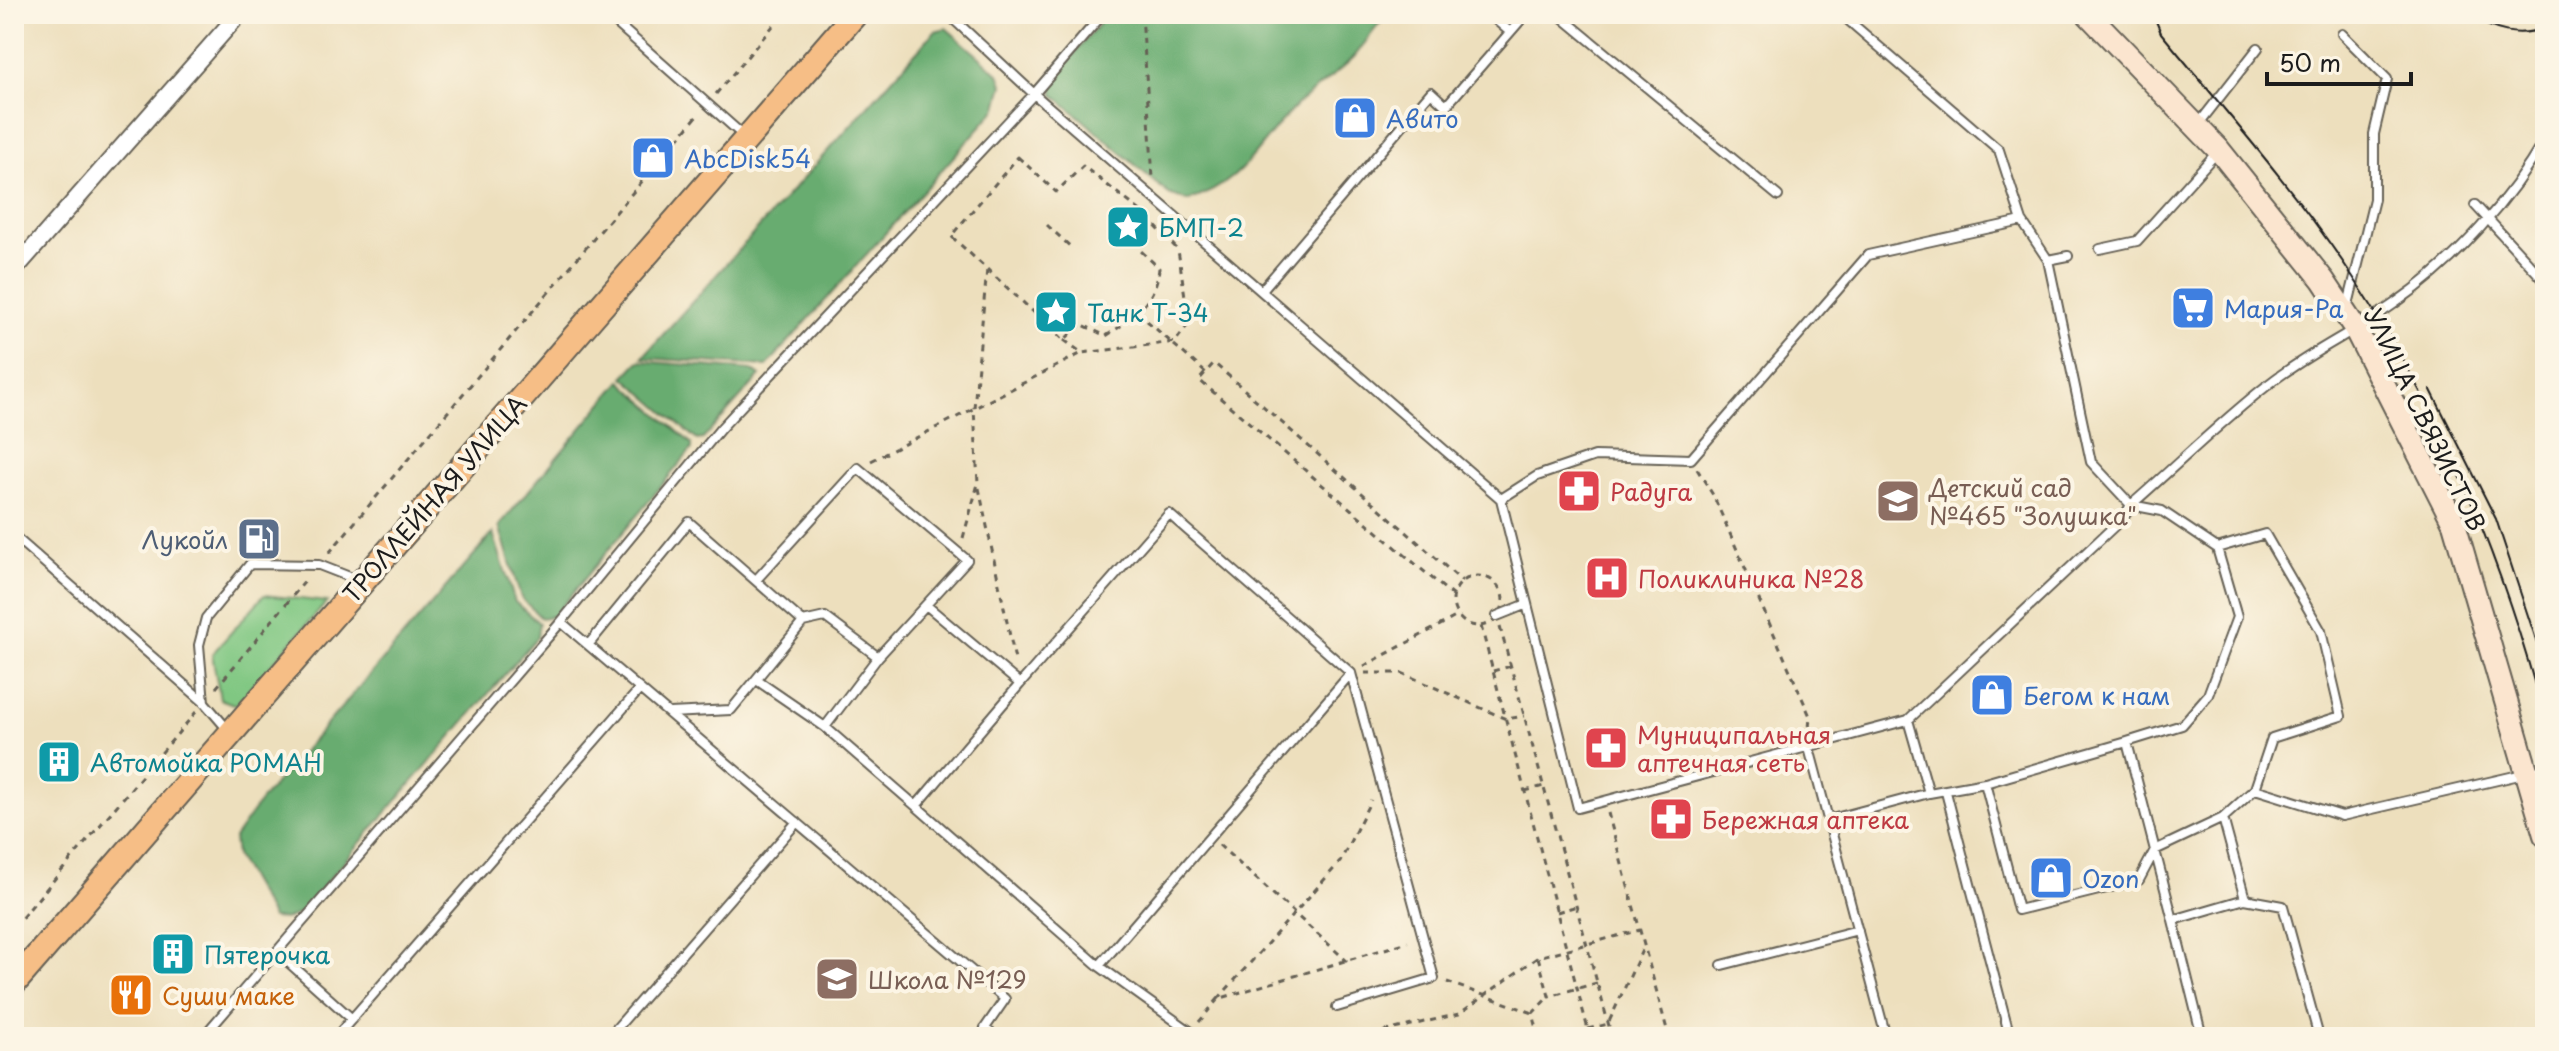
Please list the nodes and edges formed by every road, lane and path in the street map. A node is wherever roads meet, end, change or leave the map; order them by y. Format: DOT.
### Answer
graph roads {
  1 [pos="239,14"];
  2 [pos="606,14"];
  3 [pos="783,14"];
  4 [pos="855,14"];
  5 [pos="948,14"];
  6 [pos="1103,14"];
  7 [pos="1142,14"];
  8 [pos="1489,14"];
  9 [pos="1526,14"];
  10 [pos="1558,14"];
  11 [pos="1841,14"];
  12 [pos="2088,14"];
  13 [pos="1510,32"];
  14 [pos="2342,34"];
  15 [pos="2258,48"];
  16 [pos="1034,94"];
  17 [pos="707,103"];
  18 [pos="2197,126"];
  19 [pos="747,138"];
  20 [pos="2545,139"];
  21 [pos="2219,150"];
  22 [pos="1778,196"];
  23 [pos="1155,198"];
  24 [pos="2475,205"];
  25 [pos="1143,213"];
  26 [pos="2487,220"];
  27 [pos="2022,221"];
  28 [pos="1047,225"];
  29 [pos="1073,249"];
  30 [pos="2100,249"];
  31 [pos="2068,256"];
  32 [pos="2048,260"];
  33 [pos="987,269"];
  34 [pos="14,270"];
  35 [pos="2545,281"];
  36 [pos="1262,290"];
  37 [pos="1138,313"];
  38 [pos="2350,321"];
  39 [pos="1064,340"];
  40 [pos="1175,342"];
  41 [pos="1082,353"];
  42 [pos="1206,373"];
  43 [pos="974,408"];
  44 [pos="1691,459"];
  45 [pos="858,468"];
  46 [pos="978,484"];
  47 [pos="1501,499"];
  48 [pos="2131,505"];
  49 [pos="14,536"];
  50 [pos="2217,548"];
  51 [pos="959,553"];
  52 [pos="319,565"];
  53 [pos="756,580"];
  54 [pos="1462,581"];
  55 [pos="361,582"];
  56 [pos="1453,596"];
  57 [pos="1527,604"];
  58 [pos="926,605"];
  59 [pos="1459,615"];
  60 [pos="1497,616"];
  61 [pos="561,622"];
  62 [pos="803,622"];
  63 [pos="1481,626"];
  64 [pos="589,644"];
  65 [pos="878,657"];
  66 [pos="1511,666"];
  67 [pos="1493,671"];
  68 [pos="1351,673"];
  69 [pos="758,681"];
  70 [pos="1020,684"];
  71 [pos="640,689"];
  72 [pos="204,702"];
  73 [pos="669,713"];
  74 [pos="1525,715"];
  75 [pos="1506,719"];
  76 [pos="1908,720"];
  77 [pos="825,727"];
  78 [pos="231,734"];
  79 [pos="2127,742"];
  80 [pos="1808,744"];
  81 [pos="2537,771"];
  82 [pos="1381,780"];
  83 [pos="1985,783"];
  84 [pos="1544,786"];
  85 [pos="2255,789"];
  86 [pos="1525,791"];
  87 [pos="1946,792"];
  88 [pos="1929,793"];
  89 [pos="1605,801"];
  90 [pos="916,806"];
  91 [pos="2223,818"];
  92 [pos="1828,820"];
  93 [pos="797,822"];
  94 [pos="2545,835"];
  95 [pos="1210,837"];
  96 [pos="2155,850"];
  97 [pos="2245,899"];
  98 [pos="1577,906"];
  99 [pos="1557,912"];
  100 [pos="1294,913"];
  101 [pos="2173,920"];
  102 [pos="14,927"];
  103 [pos="1640,930"];
  104 [pos="1858,930"];
  105 [pos="1424,938"];
  106 [pos="1587,944"];
  107 [pos="1644,947"];
  108 [pos="1566,949"];
  109 [pos="277,952"];
  110 [pos="1538,957"];
  111 [pos="1347,961"];
  112 [pos="1722,965"];
  113 [pos="1099,966"];
  114 [pos="1434,978"];
  115 [pos="14,983"];
  116 [pos="1597,983"];
  117 [pos="1577,989"];
  118 [pos="1484,995"];
  119 [pos="1549,996"];
  120 [pos="1218,999"];
  121 [pos="1337,1007"];
  122 [pos="1533,1013"];
  123 [pos="352,1019"];
  124 [pos="1608,1024"];
  125 [pos="1588,1029"];
  126 [pos="1192,1034"];
  127 [pos="203,1037"];
  128 [pos="336,1037"];
  129 [pos="609,1037"];
  130 [pos="995,1037"];
  131 [pos="1360,1037"];
  132 [pos="1539,1037"];
  133 [pos="1590,1037"];
  134 [pos="1612,1037"];
  135 [pos="1669,1037"];
  136 [pos="1886,1037"];
  137 [pos="2010,1037"];
  138 [pos="2202,1037"];
  139 [pos="2319,1037"];
  1 -- 34 [label="street"];
  2 -- 17 [label="lane"];
  3 -- 17 [label="path"];
  4 -- 19 [label="main road, ТРОЛЛЕЙНАЯ УЛИЦА"];
  5 -- 16 [label="lane"];
  6 -- 16 [label="lane"];
  7 -- 23 [label="path"];
  8 -- 13 [label="lane"];
  9 -- 13 [label="lane"];
  10 -- 22 [label="lane"];
  11 -- 27 [label="lane"];
  12 -- 18 [label="main road, УЛИЦА СВЯЗИСТОВ"];
  13 -- 36 [label="lane"];
  14 -- 38 [label="lane"];
  15 -- 18 [label="lane"];
  16 -- 23 [label="lane"];
  16 -- 61 [label="lane"];
  17 -- 19 [label="lane"];
  17 -- 52 [label="path"];
  18 -- 21 [label="main road, УЛИЦА СВЯЗИСТОВ"];
  19 -- 55 [label="main road, ТРОЛЛЕЙНАЯ УЛИЦА"];
  20 -- 26 [label="lane"];
  21 -- 30 [label="lane"];
  21 -- 38 [label="main road, УЛИЦА СВЯЗИСТОВ"];
  23 -- 25 [label="path"];
  23 -- 36 [label="lane"];
  24 -- 26 [label="lane"];
  25 -- 33 [label="path"];
  25 -- 37 [label="path"];
  25 -- 40 [label="path"];
  26 -- 35 [label="lane"];
  26 -- 38 [label="lane"];
  27 -- 32 [label="lane"];
  27 -- 44 [label="lane"];
  28 -- 29 [label="path"];
  31 -- 32 [label="lane"];
  32 -- 48 [label="lane"];
  33 -- 39 [label="path"];
  33 -- 43 [label="path"];
  36 -- 47 [label="lane"];
  37 -- 39 [label="path"];
  37 -- 40 [label="path"];
  38 -- 48 [label="lane"];
  38 -- 81 [label="main road, УЛИЦА СВЯЗИСТОВ"];
  39 -- 41 [label="path"];
  40 -- 41 [label="path"];
  40 -- 42 [label="path"];
  41 -- 43 [label="path"];
  42 -- 54 [label="path"];
  42 -- 56 [label="path"];
  43 -- 45 [label="path"];
  43 -- 46 [label="path"];
  44 -- 47 [label="lane"];
  44 -- 80 [label="path"];
  45 -- 51 [label="lane"];
  45 -- 53 [label="lane"];
  46 -- 51 [label="path"];
  46 -- 70 [label="path"];
  47 -- 57 [label="lane"];
  48 -- 50 [label="lane"];
  48 -- 76 [label="lane"];
  49 -- 72 [label="lane"];
  50 -- 79 [label="lane"];
  50 -- 85 [label="lane"];
  51 -- 58 [label="lane"];
  52 -- 55 [label="lane"];
  52 -- 72 [label="path"];
  52 -- 72 [label="lane"];
  53 -- 62 [label="lane"];
  53 -- 64 [label="lane"];
  54 -- 56 [label="path"];
  54 -- 60 [label="path"];
  55 -- 78 [label="main road, ТРОЛЛЕЙНАЯ УЛИЦА"];
  56 -- 59 [label="path"];
  57 -- 60 [label="lane"];
  57 -- 89 [label="lane"];
  58 -- 65 [label="lane"];
  58 -- 70 [label="lane"];
  59 -- 63 [label="path"];
  59 -- 68 [label="path"];
  60 -- 63 [label="path"];
  60 -- 66 [label="path"];
  61 -- 64 [label="lane"];
  61 -- 109 [label="lane"];
  62 -- 65 [label="lane"];
  62 -- 69 [label="lane"];
  63 -- 67 [label="path"];
  64 -- 71 [label="lane"];
  65 -- 77 [label="lane"];
  66 -- 67 [label="path"];
  66 -- 74 [label="path"];
  67 -- 75 [label="path"];
  68 -- 70 [label="lane"];
  68 -- 75 [label="path"];
  68 -- 82 [label="lane"];
  68 -- 95 [label="lane"];
  69 -- 73 [label="lane"];
  69 -- 77 [label="lane"];
  70 -- 90 [label="lane"];
  71 -- 73 [label="lane"];
  71 -- 123 [label="lane"];
  72 -- 78 [label="lane"];
  72 -- 102 [label="path"];
  73 -- 93 [label="lane"];
  74 -- 75 [label="path"];
  74 -- 84 [label="path"];
  75 -- 86 [label="path"];
  76 -- 80 [label="lane"];
  76 -- 88 [label="lane"];
  77 -- 90 [label="lane"];
  78 -- 115 [label="main road, ТРОЛЛЕЙНАЯ УЛИЦА"];
  79 -- 83 [label="lane"];
  79 -- 96 [label="lane"];
  80 -- 89 [label="lane"];
  80 -- 92 [label="lane"];
  81 -- 85 [label="lane"];
  81 -- 94 [label="main road, УЛИЦА СВЯЗИСТОВ"];
  82 -- 100 [label="path"];
  82 -- 105 [label="lane"];
  83 -- 87 [label="lane"];
  83 -- 96 [label="lane"];
  84 -- 86 [label="path"];
  84 -- 98 [label="path"];
  85 -- 91 [label="lane"];
  86 -- 99 [label="path"];
  87 -- 88 [label="lane"];
  87 -- 137 [label="lane"];
  88 -- 92 [label="lane"];
  89 -- 103 [label="path"];
  90 -- 113 [label="lane"];
  91 -- 96 [label="lane"];
  91 -- 97 [label="lane"];
  92 -- 104 [label="lane"];
  93 -- 129 [label="lane"];
  93 -- 130 [label="lane"];
  95 -- 100 [label="path"];
  95 -- 113 [label="lane"];
  96 -- 101 [label="lane"];
  97 -- 101 [label="lane"];
  97 -- 139 [label="lane"];
  98 -- 99 [label="path"];
  98 -- 106 [label="path"];
  99 -- 108 [label="path"];
  100 -- 111 [label="path"];
  100 -- 120 [label="path"];
  101 -- 138 [label="lane"];
  103 -- 106 [label="path"];
  103 -- 107 [label="path"];
  104 -- 112 [label="lane"];
  104 -- 136 [label="lane"];
  105 -- 111 [label="path"];
  105 -- 114 [label="lane"];
  106 -- 108 [label="path"];
  106 -- 116 [label="path"];
  107 -- 124 [label="path"];
  107 -- 135 [label="path"];
  108 -- 110 [label="path"];
  108 -- 117 [label="path"];
  109 -- 123 [label="lane"];
  109 -- 127 [label="lane"];
  110 -- 118 [label="path"];
  110 -- 119 [label="path"];
  111 -- 120 [label="path"];
  113 -- 126 [label="lane"];
  114 -- 118 [label="path"];
  114 -- 121 [label="lane"];
  116 -- 117 [label="path"];
  116 -- 124 [label="path"];
  117 -- 119 [label="path"];
  117 -- 125 [label="path"];
  118 -- 122 [label="path"];
  118 -- 131 [label="path"];
  119 -- 122 [label="path"];
  120 -- 126 [label="path"];
  122 -- 132 [label="path"];
  123 -- 128 [label="lane"];
  124 -- 125 [label="path"];
  124 -- 134 [label="path"];
  125 -- 133 [label="path"];
}
